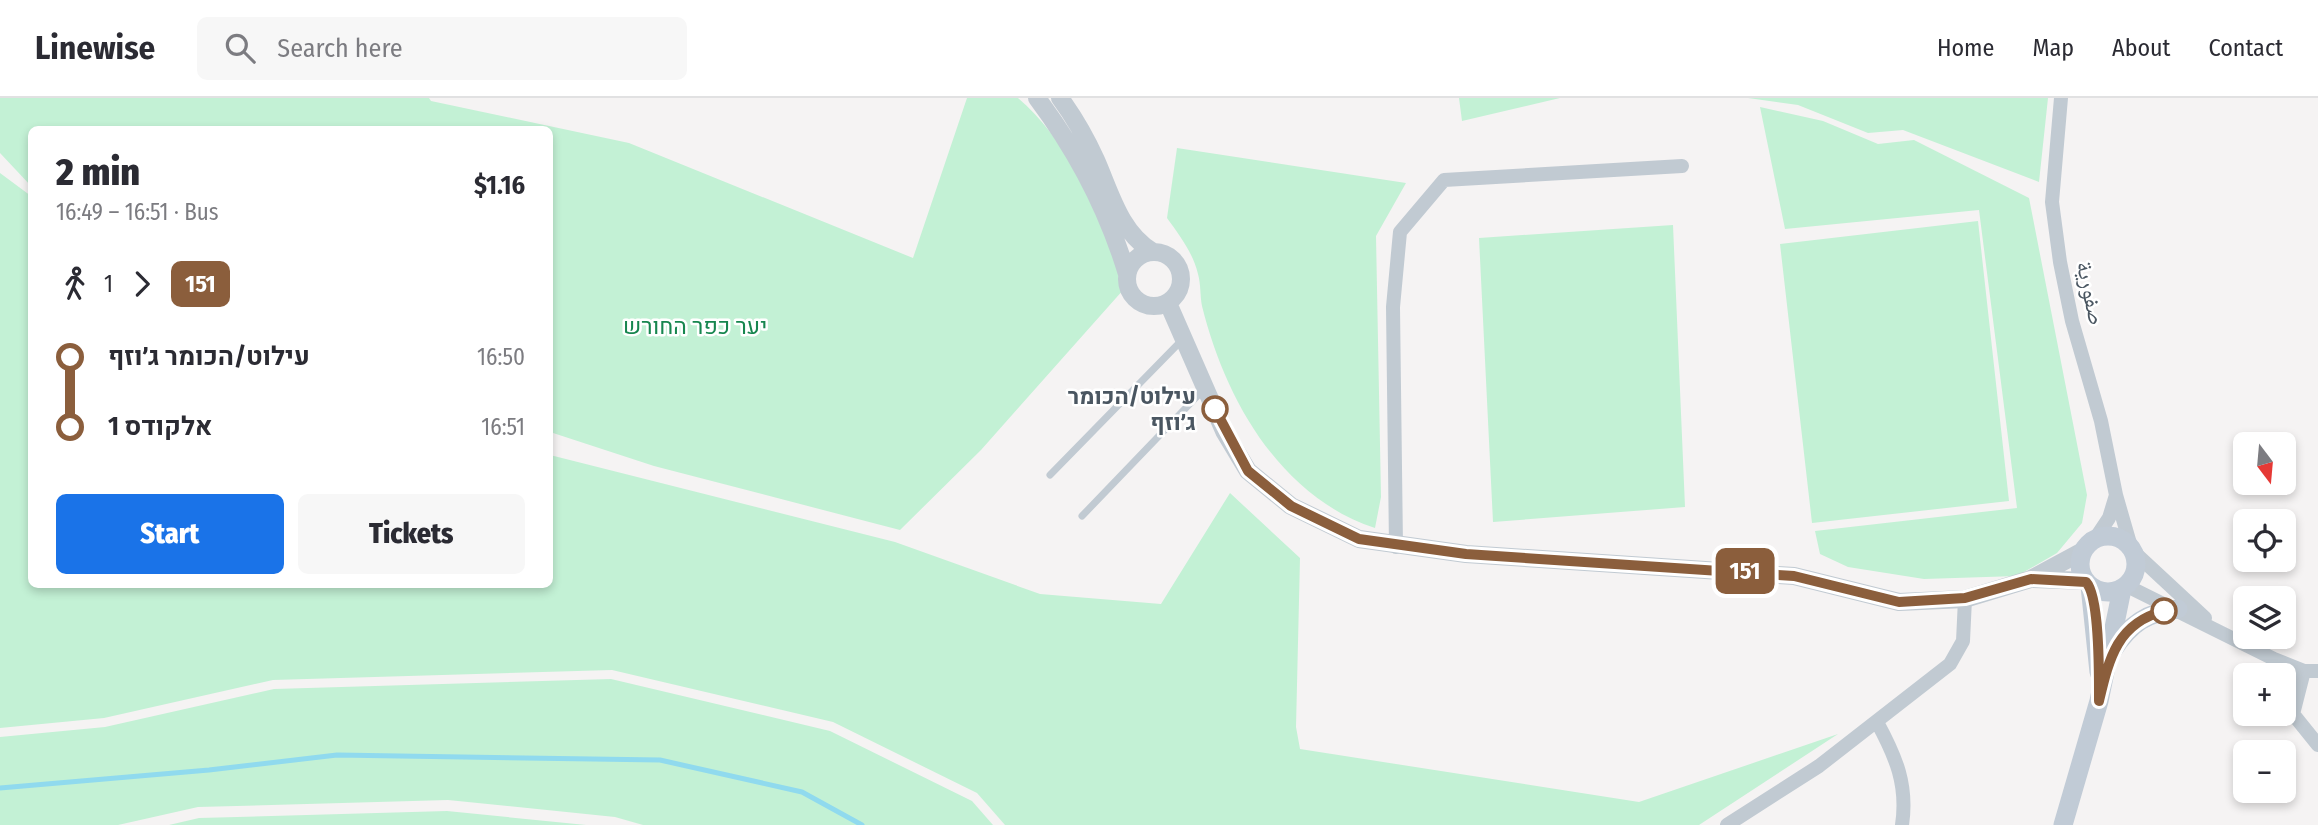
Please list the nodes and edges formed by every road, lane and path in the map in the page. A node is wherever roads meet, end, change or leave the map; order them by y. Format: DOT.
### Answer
graph roads {
  1 [pos="1037,98"];
  2 [pos="1060,98"];
  3 [pos="2061,98"];
  4 [pos="1682,166"];
  5 [pos="1153,252"];
  6 [pos="1127,274"];
  7 [pos="1168,303"];
  8 [pos="1183,339"];
  9 [pos="1205,387"];
  10 [pos="1050,475"];
  11 [pos="2116,495"];
  12 [pos="1082,516"];
  13 [pos="2089,545"];
  14 [pos="1396,547"];
  15 [pos="2133,550"];
  16 [pos="2031,579"];
  17 [pos="2088,584"];
  18 [pos="2125,587"];
  19 [pos="1965,598"];
  20 [pos="2178,609"];
  21 [pos="2214,627"];
  22 [pos="2110,653"];
  23 [pos="2311,671"];
  24 [pos="2099,701"];
  25 [pos="1877,722"];
  26 [pos="2318,745"];
  27 [pos="1727,825"];
  28 [pos="1902,825"];
  29 [pos="2063,825"];
  1 -- 6 [label="street"];
  2 -- 5 [label="street"];
  3 -- 11 [label="street, صفورية"];
  4 -- 14 [label="street"];
  5 -- 6 [label="street"];
  5 -- 7 [label="street"];
  6 -- 7 [label="street"];
  7 -- 8 [label="street"];
  8 -- 9 [label="street"];
  8 -- 10 [label="lane"];
  9 -- 12 [label="lane"];
  9 -- 14 [label="street"];
  11 -- 13 [label="street"];
  11 -- 15 [label="street, صفورية"];
  13 -- 15 [label="main road"];
  13 -- 16 [label="street"];
  13 -- 17 [label="main road"];
  14 -- 19 [label="street"];
  15 -- 18 [label="main road"];
  15 -- 21 [label="street"];
  16 -- 17 [label="street"];
  16 -- 19 [label="street"];
  17 -- 18 [label="main road"];
  17 -- 24 [label="main road"];
  18 -- 20 [label="street"];
  18 -- 22 [label="main road"];
  19 -- 25 [label="street"];
  20 -- 21 [label="street"];
  20 -- 22 [label="main road"];
  21 -- 23 [label="street"];
  22 -- 24 [label="main road"];
  23 -- 26 [label="street"];
  24 -- 29 [label="main road"];
  25 -- 27 [label="street"];
  25 -- 28 [label="street"];
}
